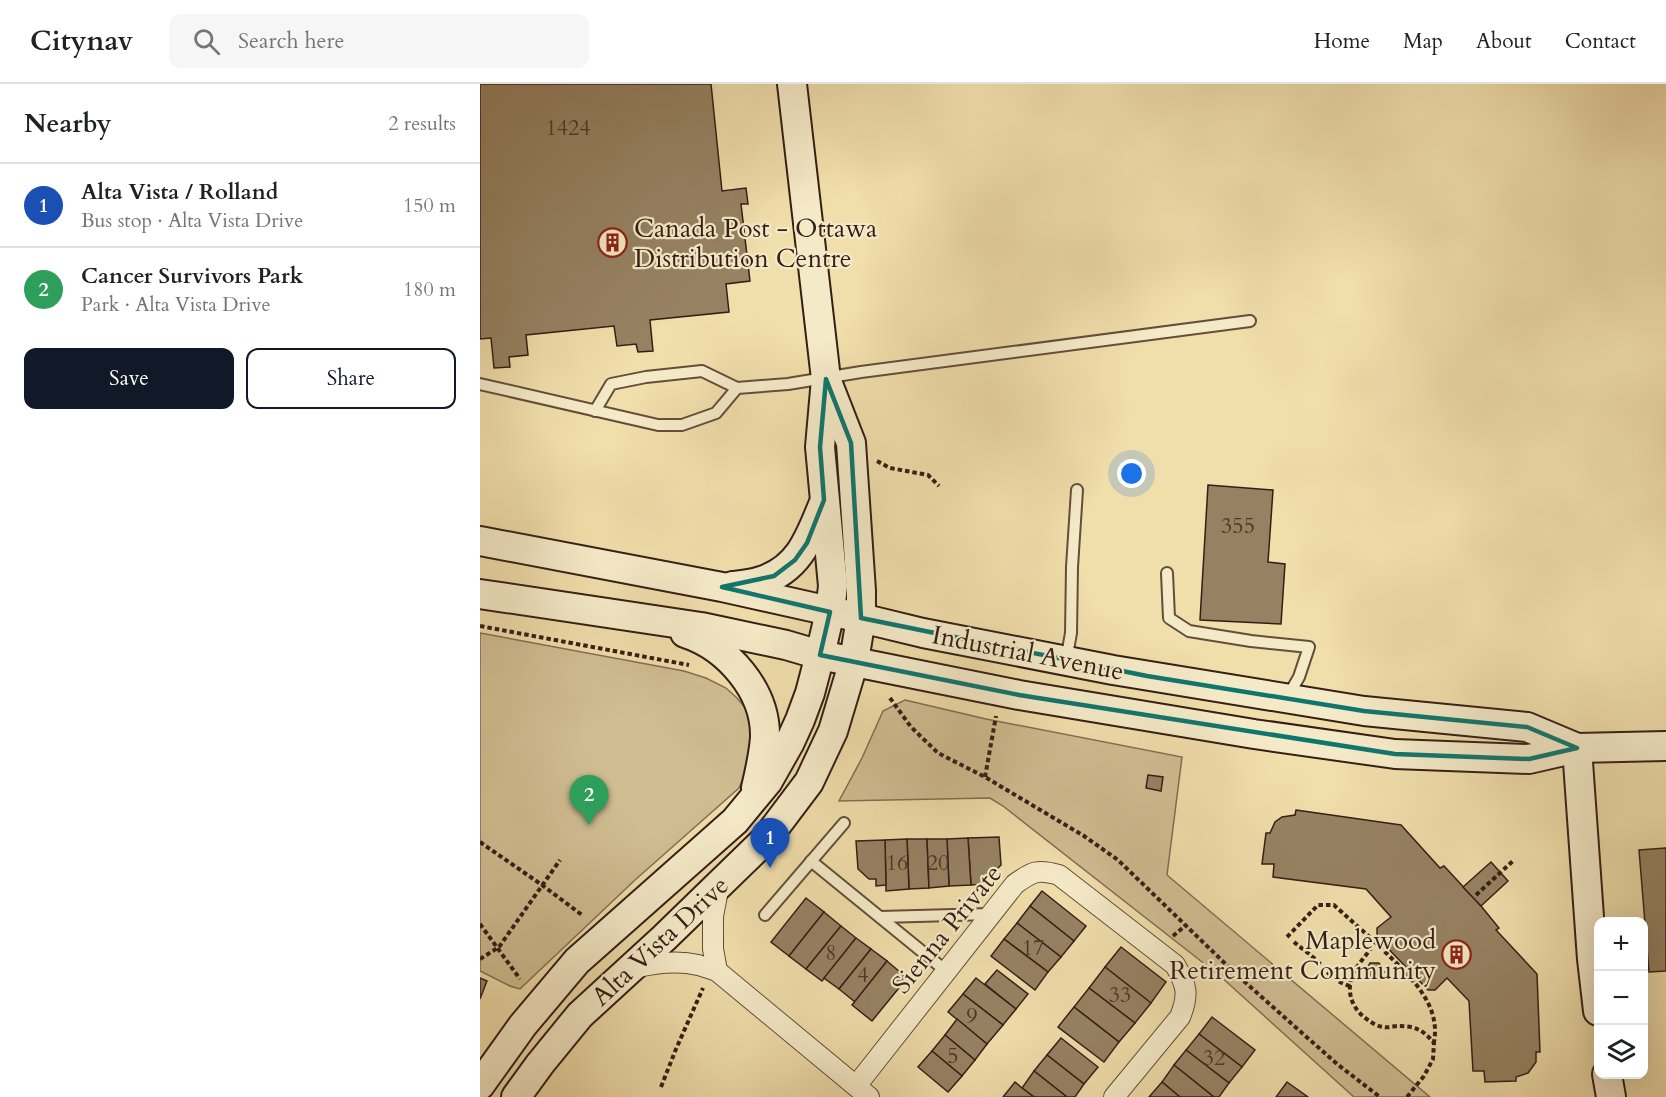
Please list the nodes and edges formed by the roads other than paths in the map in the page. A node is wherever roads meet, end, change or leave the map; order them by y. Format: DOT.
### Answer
graph roads {
  1 [pos="792,84"];
  2 [pos="1250,321"];
  3 [pos="826,379"];
  4 [pos="480,384"];
  5 [pos="737,388"];
  6 [pos="595,411"];
  7 [pos="1077,490"];
  8 [pos="824,500"];
  9 [pos="480,541"];
  10 [pos="1167,573"];
  11 [pos="722,587"];
  12 [pos="480,594"];
  13 [pos="830,612"];
  14 [pos="623,615"];
  15 [pos="861,618"];
  16 [pos="820,655"];
  17 [pos="854,661"];
  18 [pos="1066,661"];
  19 [pos="1286,699"];
  20 [pos="1666,746"];
  21 [pos="1577,748"];
  22 [pos="753,801"];
  23 [pos="844,823"];
  24 [pos="811,861"];
  25 [pos="719,885"];
  26 [pos="991,914"];
  27 [pos="765,915"];
  28 [pos="880,917"];
  29 [pos="631,969"];
  30 [pos="717,971"];
  31 [pos="946,971"];
  32 [pos="1594,974"];
  33 [pos="1608,1079"];
  34 [pos="480,1085"];
  35 [pos="862,1092"];
  36 [pos="516,1097"];
  37 [pos="1114,1097"];
  38 [pos="1611,1097"];
  1 -- 3 [label="main road"];
  2 -- 3 [label="lane"];
  3 -- 5 [label="lane"];
  3 -- 8 [label="main road, Alta Vista Drive"];
  3 -- 15 [label="main road, Alta Vista Drive"];
  4 -- 6 [label="lane"];
  5 -- 6 [label="lane"];
  5 -- 6 [label="lane"];
  7 -- 18 [label="lane"];
  8 -- 11 [label="main road"];
  8 -- 13 [label="main road, Alta Vista Drive"];
  9 -- 11 [label="main road, Industrial Avenue"];
  10 -- 19 [label="lane"];
  11 -- 13 [label="main road, Industrial Avenue"];
  12 -- 14 [label="main road, Industrial Avenue"];
  13 -- 15 [label="main road, Industrial Avenue"];
  13 -- 16 [label="main road, Alta Vista Drive"];
  14 -- 16 [label="main road, Industrial Avenue"];
  14 -- 22 [label="main road"];
  15 -- 17 [label="main road, Alta Vista Drive"];
  15 -- 18 [label="main road, Industrial Avenue"];
  16 -- 17 [label="main road, Industrial Avenue"];
  16 -- 22 [label="main road, Alta Vista Drive"];
  17 -- 21 [label="main road, Industrial Avenue"];
  17 -- 25 [label="main road, Alta Vista Drive"];
  18 -- 19 [label="main road, Industrial Avenue"];
  19 -- 21 [label="main road, Industrial Avenue"];
  20 -- 21 [label="main road, Industrial Avenue"];
  21 -- 32 [label="main road"];
  22 -- 34 [label="main road, Alta Vista Drive"];
  23 -- 24 [label="lane"];
  24 -- 27 [label="lane"];
  24 -- 28 [label="lane"];
  25 -- 29 [label="main road, Alta Vista Drive"];
  25 -- 30 [label="street"];
  26 -- 28 [label="lane"];
  26 -- 31 [label="street, Sienna Private"];
  26 -- 37 [label="street, Sienna Private"];
  28 -- 31 [label="lane"];
  29 -- 30 [label="street"];
  29 -- 36 [label="main road, Alta Vista Drive"];
  30 -- 35 [label="street"];
  31 -- 35 [label="street, Sienna Private"];
  33 -- 38 [label="main road"];
}
